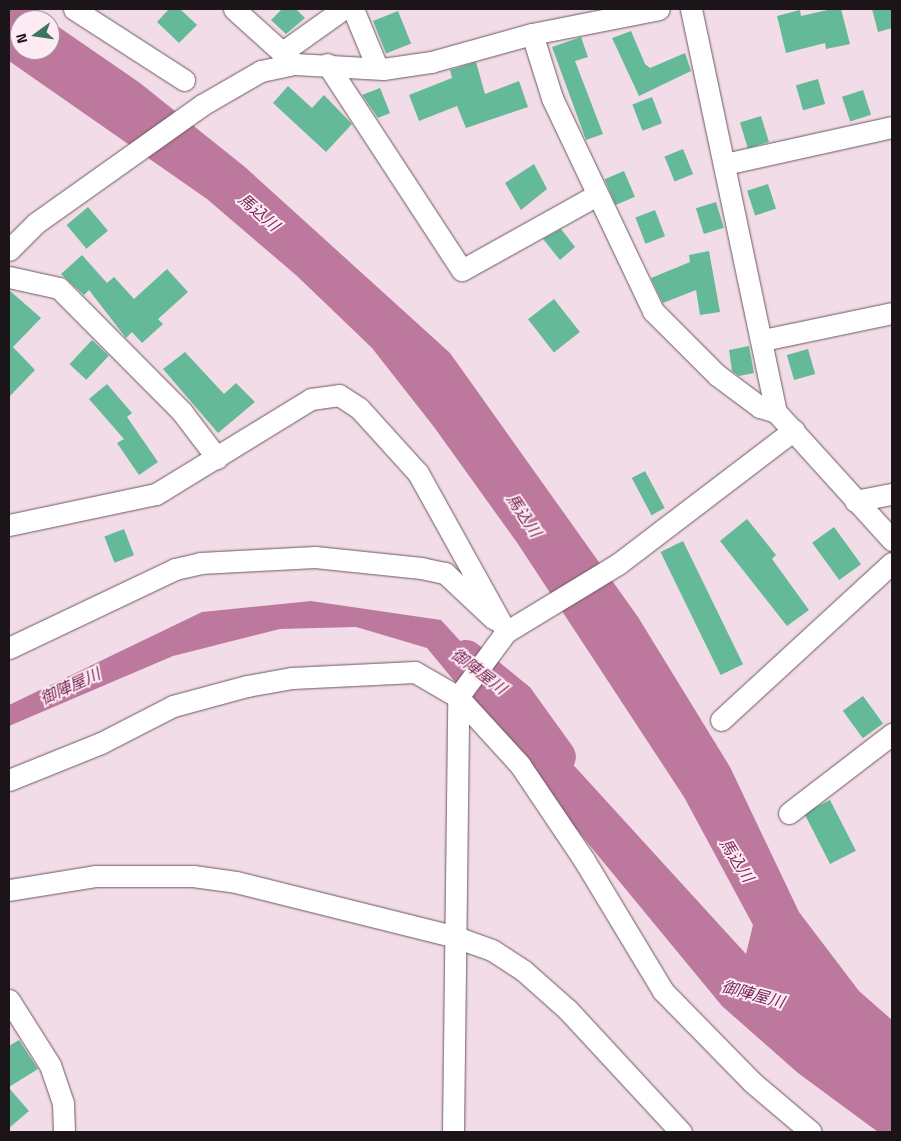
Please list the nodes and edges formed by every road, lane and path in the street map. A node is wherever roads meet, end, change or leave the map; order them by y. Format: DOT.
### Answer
graph roads {
  1 [pos="74,9"];
  2 [pos="234,9"];
  3 [pos="343,9"];
  4 [pos="353,9"];
  5 [pos="660,9"];
  6 [pos="692,9"];
  7 [pos="532,34"];
  8 [pos="289,57"];
  9 [pos="327,64"];
  10 [pos="377,67"];
  11 [pos="184,80"];
  12 [pos="892,127"];
  13 [pos="725,164"];
  14 [pos="596,195"];
  15 [pos="9,250"];
  16 [pos="9,276"];
  17 [pos="892,313"];
  18 [pos="763,340"];
  19 [pos="776,412"];
  20 [pos="794,430"];
  21 [pos="217,458"];
  22 [pos="892,494"];
  23 [pos="855,501"];
  24 [pos="9,525"];
  25 [pos="892,540"];
  26 [pos="892,563"];
  27 [pos="513,628"];
  28 [pos="9,648"];
  29 [pos="458,697"];
  30 [pos="721,720"];
  31 [pos="892,734"];
  32 [pos="9,780"];
  33 [pos="788,813"];
  34 [pos="9,890"];
  35 [pos="453,936"];
  36 [pos="9,1000"];
  37 [pos="64,1132"];
  38 [pos="453,1132"];
  39 [pos="681,1132"];
  40 [pos="811,1132"];
  1 -- 11 [label="street"];
  2 -- 8 [label="street"];
  3 -- 8 [label="street"];
  4 -- 10 [label="street"];
  5 -- 7 [label="street"];
  6 -- 13 [label="street"];
  7 -- 10 [label="street"];
  7 -- 14 [label="street"];
  8 -- 9 [label="street"];
  8 -- 15 [label="street"];
  9 -- 10 [label="street"];
  9 -- 14 [label="street"];
  12 -- 13 [label="street"];
  13 -- 18 [label="street"];
  14 -- 19 [label="street"];
  16 -- 21 [label="street"];
  17 -- 18 [label="street"];
  18 -- 19 [label="street"];
  19 -- 20 [label="street"];
  20 -- 23 [label="street"];
  20 -- 27 [label="street"];
  21 -- 24 [label="street"];
  21 -- 27 [label="street"];
  22 -- 23 [label="street"];
  23 -- 25 [label="street"];
  26 -- 30 [label="street"];
  27 -- 28 [label="street"];
  27 -- 29 [label="street"];
  29 -- 32 [label="street"];
  29 -- 35 [label="street"];
  29 -- 40 [label="street"];
  31 -- 33 [label="street"];
  34 -- 35 [label="street"];
  35 -- 38 [label="street"];
  35 -- 39 [label="street"];
  36 -- 37 [label="street"];
}
